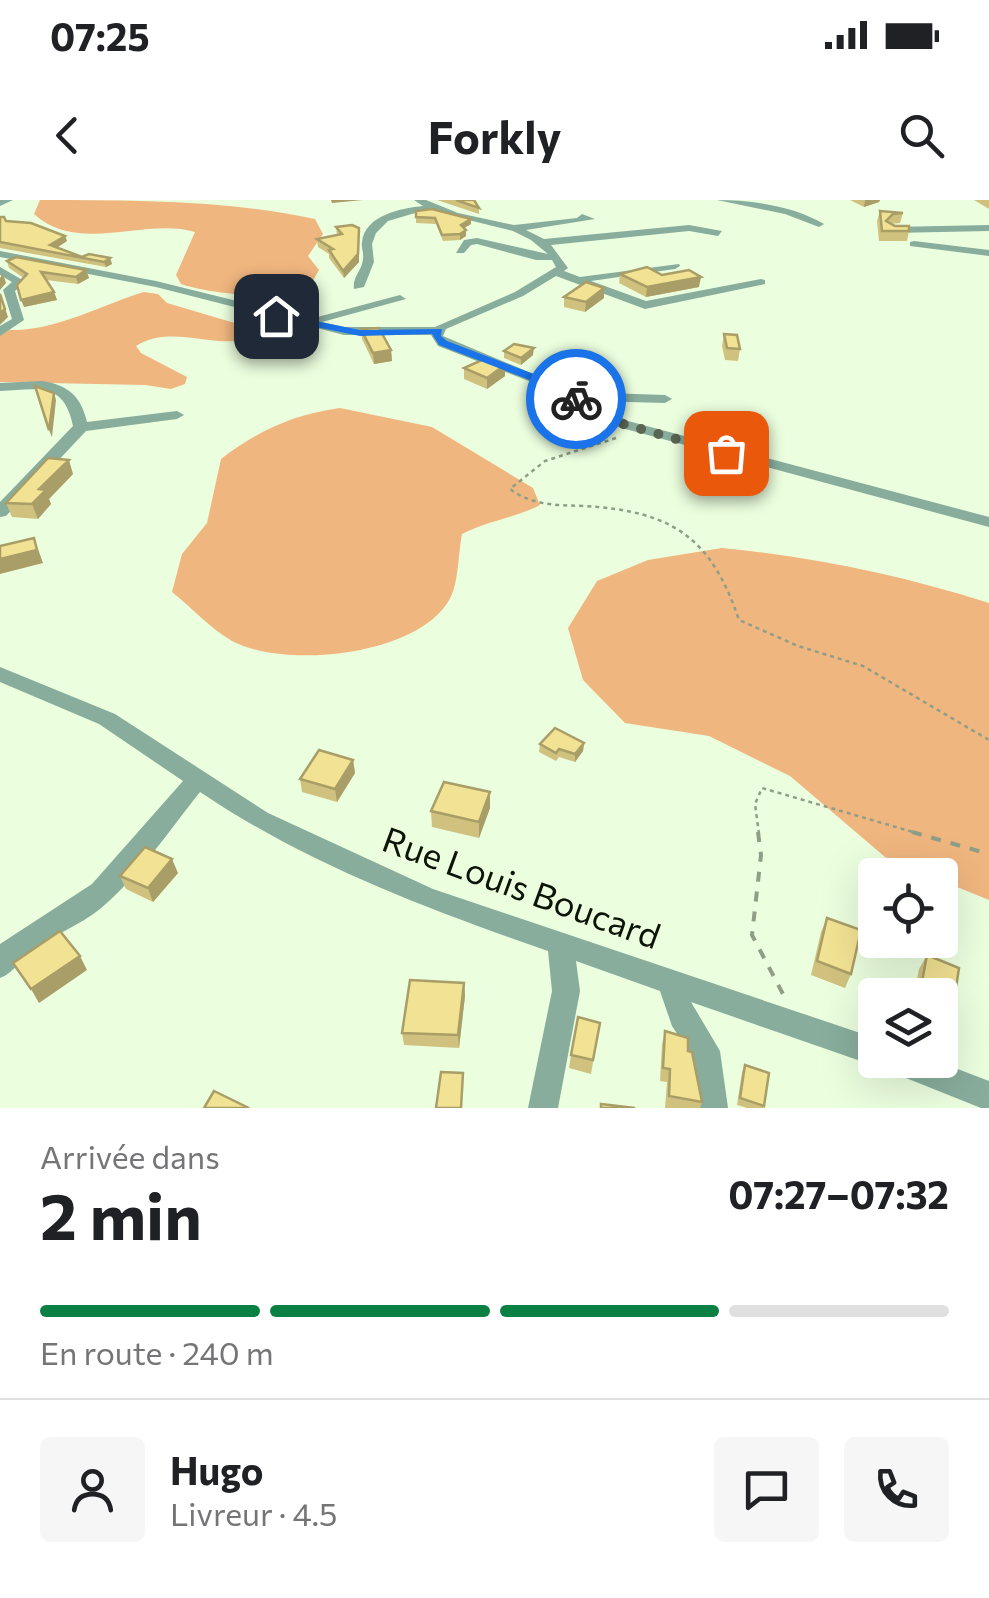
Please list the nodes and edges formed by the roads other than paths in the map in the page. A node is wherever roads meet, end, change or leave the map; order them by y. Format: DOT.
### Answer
graph roads {
  1 [pos="8,200"];
  2 [pos="419,200"];
  3 [pos="722,200"];
  4 [pos="0,203"];
  5 [pos="434,208"];
  6 [pos="552,212"];
  7 [pos="582,216"];
  8 [pos="486,220"];
  9 [pos="819,224"];
  10 [pos="516,228"];
  11 [pos="989,228"];
  12 [pos="892,230"];
  13 [pos="718,233"];
  14 [pos="539,243"];
  15 [pos="914,244"];
  16 [pos="460,251"];
  17 [pos="989,252"];
  18 [pos="0,254"];
  19 [pos="18,257"];
  20 [pos="556,257"];
  21 [pos="675,266"];
  22 [pos="0,269"];
  23 [pos="558,273"];
  24 [pos="582,279"];
  25 [pos="761,282"];
  26 [pos="358,286"];
  27 [pos="400,299"];
  28 [pos="299,321"];
  29 [pos="438,331"];
  30 [pos="0,332"];
  31 [pos="0,387"];
  32 [pos="572,396"];
  33 [pos="665,399"];
  34 [pos="177,416"];
  35 [pos="81,427"];
  36 [pos="25,484"];
  37 [pos="0,486"];
  38 [pos="0,512"];
  39 [pos="989,522"];
  40 [pos="0,674"];
  41 [pos="198,780"];
  42 [pos="560,943"];
  43 [pos="5,951"];
  44 [pos="670,980"];
  45 [pos="858,1046"];
  46 [pos="942,1078"];
  47 [pos="989,1096"];
  48 [pos="543,1108"];
  49 [pos="713,1108"];
  1 -- 4 [label="street"];
  2 -- 5 [label="street"];
  3 -- 9 [label="street"];
  5 -- 8 [label="street"];
  5 -- 26 [label="street"];
  6 -- 8 [label="street"];
  7 -- 10 [label="street"];
  8 -- 10 [label="street"];
  10 -- 14 [label="street"];
  11 -- 12 [label="street"];
  13 -- 14 [label="street"];
  14 -- 20 [label="street"];
  15 -- 17 [label="street"];
  16 -- 20 [label="street"];
  18 -- 19 [label="street"];
  19 -- 22 [label="street"];
  19 -- 28 [label="street"];
  20 -- 23 [label="street"];
  21 -- 24 [label="street"];
  22 -- 30 [label="street"];
  23 -- 24 [label="street"];
  23 -- 29 [label="street"];
  24 -- 25 [label="street"];
  27 -- 28 [label="street"];
  28 -- 29 [label="street"];
  29 -- 32 [label="street"];
  31 -- 35 [label="street"];
  32 -- 33 [label="street"];
  32 -- 39 [label="street"];
  34 -- 35 [label="street"];
  35 -- 36 [label="street"];
  36 -- 37 [label="street"];
  36 -- 38 [label="street"];
  40 -- 41 [label="street, Rue Louis Boucard"];
  41 -- 42 [label="street, Rue Louis Boucard"];
  41 -- 43 [label="street"];
  42 -- 44 [label="street, Rue Louis Boucard"];
  42 -- 48 [label="street"];
  44 -- 45 [label="street, Rue Louis Boucard"];
  44 -- 49 [label="street"];
  46 -- 47 [label="street"];
}
